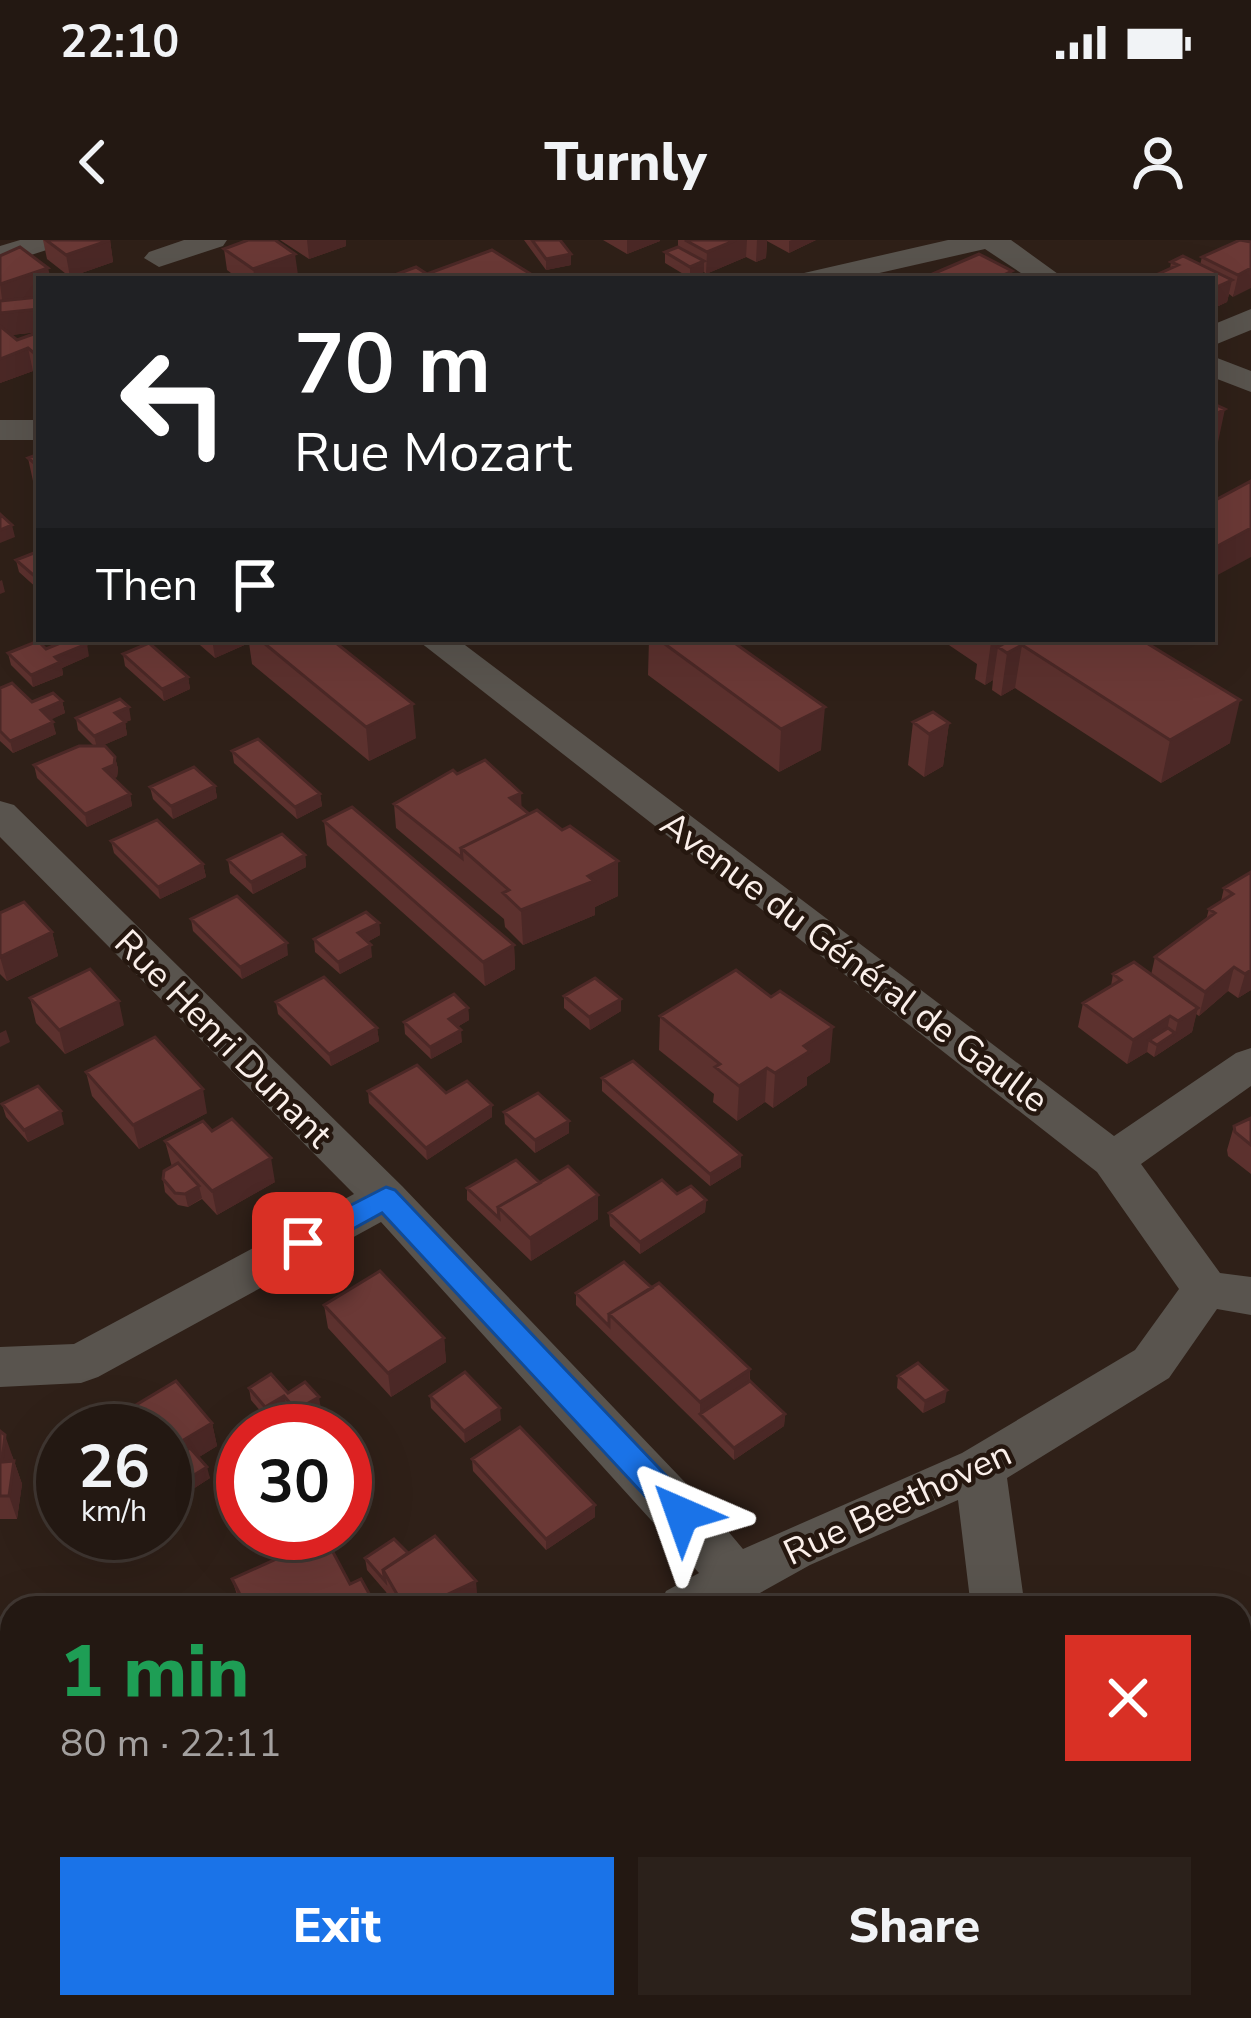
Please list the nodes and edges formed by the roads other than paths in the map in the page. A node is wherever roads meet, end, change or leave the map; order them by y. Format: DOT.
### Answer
graph roads {
  1 [pos="49,240"];
  2 [pos="213,240"];
  3 [pos="988,240"];
  4 [pos="0,256"];
  5 [pos="160,259"];
  6 [pos="827,276"];
  7 [pos="1045,276"];
  8 [pos="1251,318"];
  9 [pos="1215,336"];
  10 [pos="1215,366"];
  11 [pos="1251,382"];
  12 [pos="0,430"];
  13 [pos="36,430"];
  14 [pos="438,642"];
  15 [pos="0,814"];
  16 [pos="1251,1064"];
  17 [pos="1113,1160"];
  18 [pos="386,1198"];
  19 [pos="1228,1292"];
  20 [pos="0,1367"];
  21 [pos="980,1468"];
  22 [pos="738,1582"];
  23 [pos="709,1596"];
  24 [pos="996,1596"];
  1 -- 4 [label="street"];
  2 -- 5 [label="street"];
  3 -- 6 [label="street"];
  3 -- 7 [label="street"];
  8 -- 9 [label="street"];
  10 -- 11 [label="street"];
  12 -- 13 [label="street"];
  14 -- 17 [label="street, Avenue du Général de Gaulle"];
  15 -- 18 [label="street, Rue Henri Dunant"];
  16 -- 17 [label="street"];
  17 -- 19 [label="street, Avenue du Général de Gaulle"];
  18 -- 20 [label="street"];
  18 -- 22 [label="street, Rue Henri Dunant"];
  19 -- 21 [label="street, Rue Beethoven"];
  21 -- 22 [label="street, Rue Beethoven"];
  21 -- 24 [label="street"];
  22 -- 23 [label="street, Rue Beethoven"];
}
